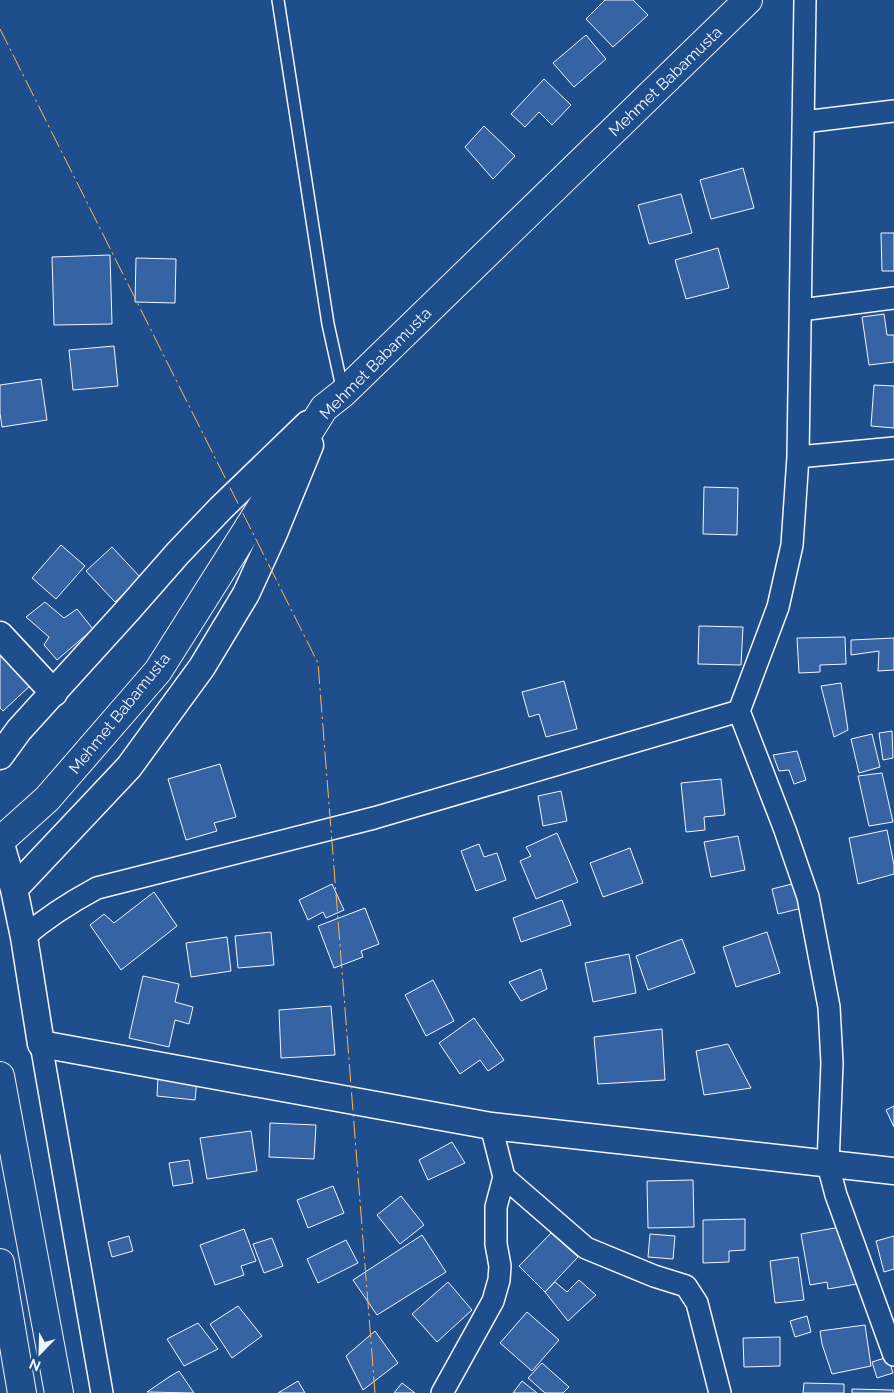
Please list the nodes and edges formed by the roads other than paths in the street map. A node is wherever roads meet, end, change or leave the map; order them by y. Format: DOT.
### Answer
graph roads {
  1 [pos="278,0"];
  2 [pos="748,0"];
  3 [pos="805,0"];
  4 [pos="894,111"];
  5 [pos="804,122"];
  6 [pos="894,298"];
  7 [pos="801,310"];
  8 [pos="334,401"];
  9 [pos="894,448"];
  10 [pos="798,457"];
  11 [pos="0,635"];
  12 [pos="54,693"];
  13 [pos="739,711"];
  14 [pos="0,756"];
  15 [pos="0,841"];
  16 [pos="14,889"];
  17 [pos="24,937"];
  18 [pos="42,1044"];
  19 [pos="0,1076"];
  20 [pos="491,1126"];
  21 [pos="828,1165"];
  22 [pos="894,1171"];
  23 [pos="504,1177"];
  24 [pos="0,1264"];
  25 [pos="894,1355"];
  26 [pos="22,1393"];
  27 [pos="59,1393"];
  28 [pos="102,1393"];
  29 [pos="442,1393"];
  30 [pos="720,1393"];
  1 -- 8 [label="lane"];
  2 -- 8 [label="main road, Mehmet Babamusta"];
  3 -- 5 [label="street"];
  4 -- 5 [label="street"];
  5 -- 7 [label="street"];
  6 -- 7 [label="street"];
  7 -- 10 [label="street"];
  8 -- 12 [label="street"];
  8 -- 15 [label="main road, Mehmet Babamusta"];
  8 -- 16 [label="street"];
  9 -- 10 [label="street"];
  10 -- 13 [label="street"];
  11 -- 12 [label="street"];
  12 -- 14 [label="street"];
  13 -- 17 [label="street"];
  13 -- 21 [label="street"];
  15 -- 16 [label="street"];
  16 -- 17 [label="street"];
  17 -- 18 [label="street"];
  18 -- 20 [label="street"];
  18 -- 28 [label="street"];
  19 -- 27 [label="main road"];
  20 -- 21 [label="street"];
  20 -- 23 [label="street"];
  21 -- 22 [label="street"];
  21 -- 25 [label="street"];
  23 -- 29 [label="street"];
  23 -- 30 [label="street"];
  24 -- 26 [label="main road"];
}
